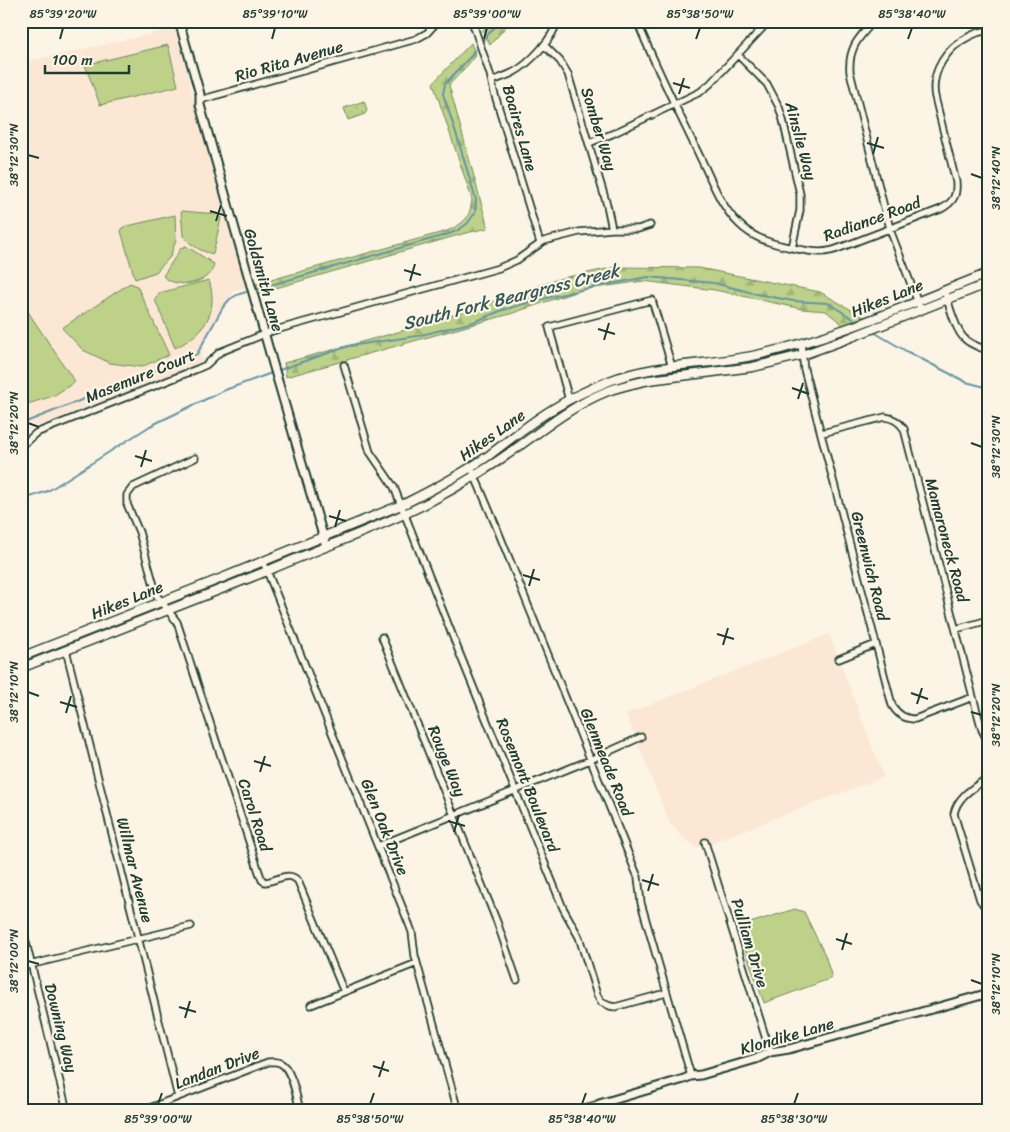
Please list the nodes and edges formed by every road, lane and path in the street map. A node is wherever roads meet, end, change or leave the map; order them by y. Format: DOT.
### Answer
graph roads {
  1 [pos="179,21"];
  2 [pos="438,21"];
  3 [pos="472,21"];
  4 [pos="557,21"];
  5 [pos="770,21"];
  6 [pos="874,21"];
  7 [pos="638,22"];
  8 [pos="989,30"];
  9 [pos="544,45"];
  10 [pos="738,55"];
  11 [pos="492,81"];
  12 [pos="200,100"];
  13 [pos="675,104"];
  14 [pos="589,143"];
  15 [pos="650,225"];
  16 [pos="890,228"];
  17 [pos="612,229"];
  18 [pos="540,243"];
  19 [pos="792,248"];
  20 [pos="989,272"];
  21 [pos="989,283"];
  22 [pos="944,290"];
  23 [pos="948,300"];
  24 [pos="917,301"];
  25 [pos="920,310"];
  26 [pos="265,334"];
  27 [pos="801,344"];
  28 [pos="989,351"];
  29 [pos="802,355"];
  30 [pos="344,365"];
  31 [pos="672,367"];
  32 [pos="569,400"];
  33 [pos="822,433"];
  34 [pos="988,433"];
  35 [pos="989,442"];
  36 [pos="25,443"];
  37 [pos="195,458"];
  38 [pos="471,467"];
  39 [pos="475,476"];
  40 [pos="401,505"];
  41 [pos="404,514"];
  42 [pos="324,537"];
  43 [pos="326,546"];
  44 [pos="263,561"];
  45 [pos="267,571"];
  46 [pos="162,601"];
  47 [pos="168,609"];
  48 [pos="989,620"];
  49 [pos="956,629"];
  50 [pos="382,637"];
  51 [pos="876,644"];
  52 [pos="66,650"];
  53 [pos="21,657"];
  54 [pos="839,659"];
  55 [pos="21,668"];
  56 [pos="973,697"];
  57 [pos="641,737"];
  58 [pos="989,743"];
  59 [pos="590,760"];
  60 [pos="989,777"];
  61 [pos="515,790"];
  62 [pos="454,815"];
  63 [pos="705,842"];
  64 [pos="378,846"];
  65 [pos="989,909"];
  66 [pos="21,922"];
  67 [pos="191,926"];
  68 [pos="138,938"];
  69 [pos="417,963"];
  70 [pos="32,964"];
  71 [pos="21,967"];
  72 [pos="517,980"];
  73 [pos="344,992"];
  74 [pos="666,993"];
  75 [pos="989,993"];
  76 [pos="311,1005"];
  77 [pos="770,1052"];
  78 [pos="692,1076"];
  79 [pos="178,1097"];
  80 [pos="600,1108"];
  81 [pos="67,1111"];
  82 [pos="142,1111"];
  83 [pos="300,1111"];
  84 [pos="458,1111"];
  85 [pos="573,1111"];
  1 -- 12 [label="street, Goldsmith Lane"];
  2 -- 12 [label="street, Rio Rita Avenue"];
  3 -- 11 [label="street, Boaires Lane"];
  4 -- 9 [label="street"];
  5 -- 10 [label="street"];
  6 -- 16 [label="street"];
  7 -- 13 [label="street, Radiance Road"];
  8 -- 16 [label="street, Radiance Road"];
  9 -- 11 [label="street"];
  9 -- 14 [label="street, Somber Way"];
  10 -- 13 [label="street"];
  10 -- 19 [label="street, Ainslie Way"];
  11 -- 18 [label="street, Boaires Lane"];
  12 -- 26 [label="street, Goldsmith Lane"];
  13 -- 14 [label="street"];
  13 -- 19 [label="street, Radiance Road"];
  14 -- 17 [label="street, Somber Way"];
  15 -- 17 [label="street, Masemure Court"];
  16 -- 19 [label="street, Radiance Road"];
  16 -- 24 [label="street"];
  17 -- 18 [label="street, Masemure Court"];
  18 -- 26 [label="street, Masemure Court"];
  20 -- 22 [label="main road, Hikes Lane"];
  21 -- 23 [label="main road, Hikes Lane"];
  22 -- 23 [label="street"];
  22 -- 24 [label="main road, Hikes Lane"];
  23 -- 25 [label="main road, Hikes Lane"];
  23 -- 28 [label="street"];
  24 -- 25 [label="street"];
  24 -- 27 [label="main road, Hikes Lane"];
  25 -- 29 [label="main road, Hikes Lane"];
  26 -- 36 [label="street, Masemure Court"];
  26 -- 42 [label="street, Goldsmith Lane"];
  27 -- 29 [label="street, Greenwich Road"];
  27 -- 31 [label="main road, Hikes Lane"];
  29 -- 33 [label="street, Greenwich Road"];
  29 -- 39 [label="main road, Hikes Lane"];
  30 -- 40 [label="street, Rosemont Boulevard"];
  31 -- 32 [label="main road, Hikes Lane"];
  31 -- 32 [label="street"];
  32 -- 38 [label="main road, Hikes Lane"];
  33 -- 49 [label="street, Mamaroneck Road"];
  33 -- 51 [label="street, Greenwich Road"];
  34 -- 35 [label="street"];
  37 -- 46 [label="street"];
  38 -- 39 [label="street, Glenmeade Road"];
  38 -- 40 [label="main road, Hikes Lane"];
  39 -- 41 [label="main road, Hikes Lane"];
  39 -- 59 [label="street, Glenmeade Road"];
  40 -- 41 [label="street, Rosemont Boulevard"];
  40 -- 42 [label="main road, Hikes Lane"];
  41 -- 43 [label="main road, Hikes Lane"];
  41 -- 61 [label="street, Rosemont Boulevard"];
  42 -- 43 [label="street, Goldsmith Lane"];
  42 -- 44 [label="main road, Hikes Lane"];
  43 -- 45 [label="main road, Hikes Lane"];
  44 -- 45 [label="street, Glen Oak Drive"];
  44 -- 46 [label="main road, Hikes Lane"];
  45 -- 47 [label="main road, Hikes Lane"];
  45 -- 64 [label="street, Glen Oak Drive"];
  46 -- 47 [label="street"];
  46 -- 53 [label="main road, Hikes Lane"];
  47 -- 52 [label="main road, Hikes Lane"];
  47 -- 73 [label="street, Carol Road"];
  48 -- 49 [label="street"];
  49 -- 56 [label="street, Mamaroneck Road"];
  50 -- 62 [label="street, Rouge Way"];
  51 -- 54 [label="street"];
  51 -- 56 [label="street, Greenwich Road"];
  52 -- 55 [label="main road, Hikes Lane"];
  52 -- 68 [label="street, Willmar Avenue"];
  56 -- 58 [label="street, Mamaroneck Road"];
  57 -- 59 [label="street"];
  59 -- 61 [label="street"];
  59 -- 74 [label="street, Glenmeade Road"];
  60 -- 65 [label="street"];
  61 -- 62 [label="street"];
  61 -- 74 [label="street, Rosemont Boulevard"];
  62 -- 64 [label="street"];
  62 -- 72 [label="street, Rouge Way"];
  63 -- 77 [label="street, Pulliam Drive"];
  64 -- 69 [label="street, Glen Oak Drive"];
  66 -- 70 [label="street, Downing Way"];
  67 -- 68 [label="street"];
  68 -- 70 [label="street"];
  68 -- 79 [label="street, Willmar Avenue"];
  69 -- 73 [label="street"];
  69 -- 84 [label="street, Glen Oak Drive"];
  70 -- 71 [label="street"];
  70 -- 81 [label="street, Downing Way"];
  73 -- 76 [label="street"];
  74 -- 78 [label="street, Glenmeade Road"];
  75 -- 77 [label="street, Klondike Lane"];
  77 -- 78 [label="street, Klondike Lane"];
  78 -- 80 [label="street, Klondike Lane"];
  79 -- 82 [label="street, Landan Drive"];
  79 -- 83 [label="street, Landan Drive"];
  80 -- 85 [label="street"];
}
